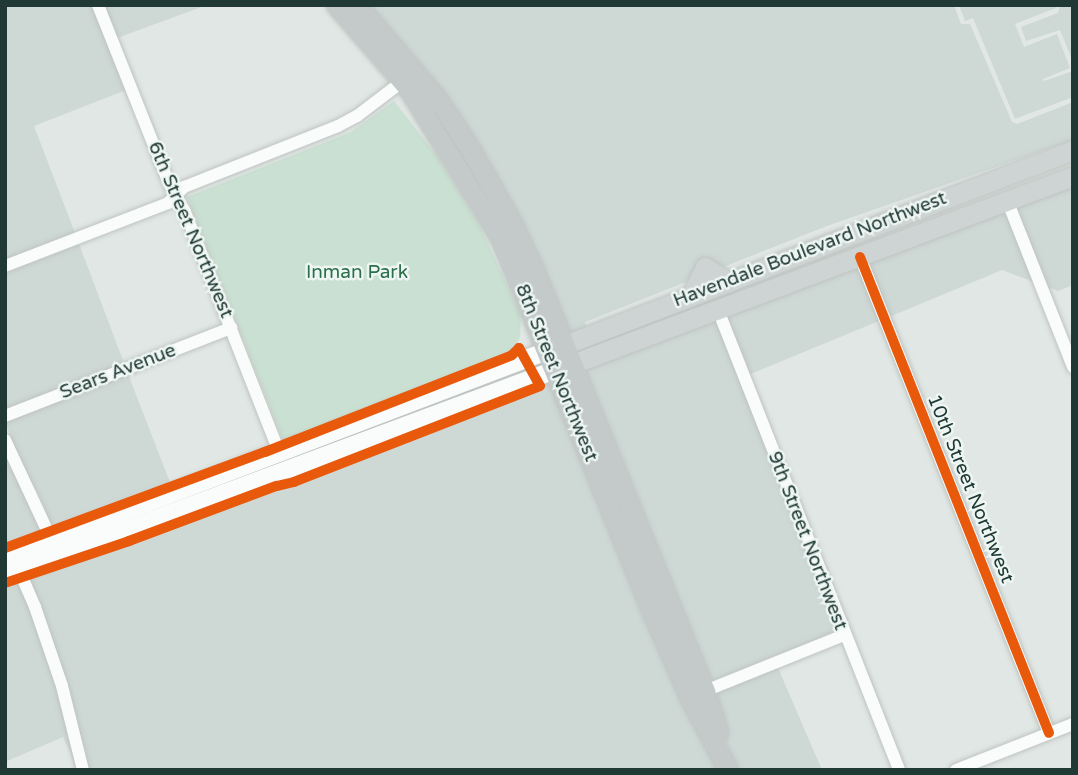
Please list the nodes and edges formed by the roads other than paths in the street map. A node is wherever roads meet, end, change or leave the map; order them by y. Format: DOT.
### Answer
graph roads {
  1 [pos="98,5"];
  2 [pos="336,5"];
  3 [pos="357,5"];
  4 [pos="405,84"];
  5 [pos="469,147"];
  6 [pos="1073,150"];
  7 [pos="1073,176"];
  8 [pos="998,178"];
  9 [pos="176,195"];
  10 [pos="1007,200"];
  11 [pos="851,234"];
  12 [pos="860,257"];
  13 [pos="5,266"];
  14 [pos="718,310"];
  15 [pos="231,328"];
  16 [pos="556,348"];
  17 [pos="1073,367"];
  18 [pos="564,368"];
  19 [pos="5,416"];
  20 [pos="5,440"];
  21 [pos="280,455"];
  22 [pos="52,541"];
  23 [pos="5,557"];
  24 [pos="12,572"];
  25 [pos="844,635"];
  26 [pos="698,695"];
  27 [pos="1073,724"];
  28 [pos="1049,733"];
  29 [pos="83,770"];
  30 [pos="729,770"];
  31 [pos="899,770"];
  32 [pos="957,770"];
  1 -- 9 [label="street, 6th Street Northwest"];
  2 -- 4 [label="highway, 8th Street Northwest"];
  3 -- 5 [label="highway, 8th Street Northwest"];
  4 -- 5 [label="highway"];
  4 -- 9 [label="street"];
  4 -- 16 [label="highway, 8th Street Northwest"];
  5 -- 16 [label="highway, 8th Street Northwest"];
  6 -- 8 [label="main road, Havendale Boulevard Northwest"];
  7 -- 10 [label="main road, Havendale Boulevard Northwest"];
  8 -- 10 [label="main road"];
  8 -- 11 [label="main road, Havendale Boulevard Northwest"];
  9 -- 13 [label="street"];
  9 -- 15 [label="street, 6th Street Northwest"];
  10 -- 12 [label="main road, Havendale Boulevard Northwest"];
  10 -- 17 [label="street"];
  11 -- 12 [label="main road"];
  11 -- 16 [label="main road, Havendale Boulevard Northwest"];
  12 -- 14 [label="main road, Havendale Boulevard Northwest"];
  12 -- 28 [label="street, 10th Street Northwest"];
  14 -- 18 [label="main road, Havendale Boulevard Northwest"];
  14 -- 25 [label="street, 9th Street Northwest"];
  15 -- 19 [label="street, Sears Avenue"];
  15 -- 21 [label="street, 6th Street Northwest"];
  16 -- 18 [label="highway, 8th Street Northwest"];
  16 -- 21 [label="main road"];
  18 -- 24 [label="main road"];
  18 -- 26 [label="highway, 8th Street Northwest"];
  18 -- 26 [label="highway, 8th Street Northwest"];
  20 -- 22 [label="street"];
  21 -- 22 [label="main road"];
  22 -- 23 [label="main road"];
  24 -- 29 [label="street"];
  25 -- 26 [label="street"];
  25 -- 31 [label="street, 9th Street Northwest"];
  26 -- 30 [label="highway"];
  27 -- 28 [label="street"];
  28 -- 32 [label="street"];
}
